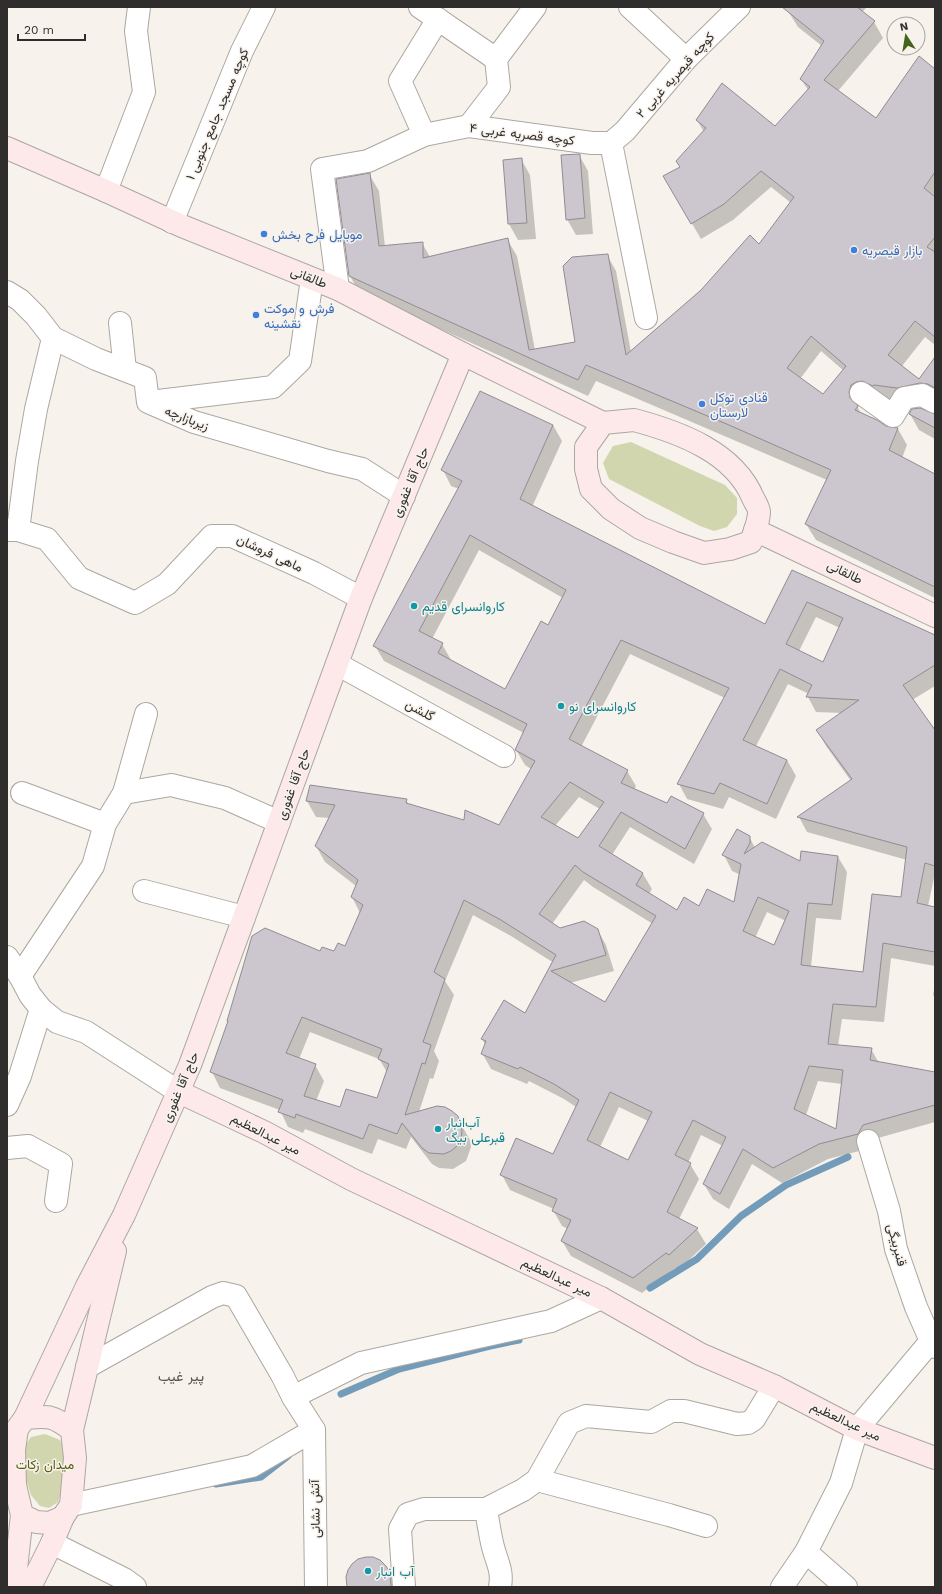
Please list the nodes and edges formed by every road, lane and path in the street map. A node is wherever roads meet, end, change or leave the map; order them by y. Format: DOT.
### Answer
graph roads {
  1 [pos="139,7"];
  2 [pos="264,7"];
  3 [pos="420,7"];
  4 [pos="535,7"];
  5 [pos="630,7"];
  6 [pos="739,7"];
  7 [pos="438,19"];
  8 [pos="496,59"];
  9 [pos="686,59"];
  10 [pos="469,126"];
  11 [pos="424,135"];
  12 [pos="611,143"];
  13 [pos="7,148"];
  14 [pos="106,191"];
  15 [pos="172,222"];
  16 [pos="312,279"];
  17 [pos="338,289"];
  18 [pos="7,292"];
  19 [pos="646,318"];
  20 [pos="120,323"];
  21 [pos="53,338"];
  22 [pos="463,354"];
  23 [pos="125,370"];
  24 [pos="861,393"];
  25 [pos="148,402"];
  26 [pos="935,402"];
  27 [pos="603,423"];
  28 [pos="404,496"];
  29 [pos="13,530"];
  30 [pos="755,530"];
  31 [pos="361,598"];
  32 [pos="935,616"];
  33 [pos="337,664"];
  34 [pos="146,714"];
  35 [pos="504,756"];
  36 [pos="22,793"];
  37 [pos="124,793"];
  38 [pos="279,822"];
  39 [pos="105,824"];
  40 [pos="144,891"];
  41 [pos="244,916"];
  42 [pos="7,957"];
  43 [pos="20,976"];
  44 [pos="41,1009"];
  45 [pos="179,1092"];
  46 [pos="7,1105"];
  47 [pos="868,1141"];
  48 [pos="7,1148"];
  49 [pos="56,1201"];
  50 [pos="124,1214"];
  51 [pos="601,1298"];
  52 [pos="933,1344"];
  53 [pos="87,1367"];
  54 [pos="774,1386"];
  55 [pos="293,1397"];
  56 [pos="17,1425"];
  57 [pos="857,1429"];
  58 [pos="72,1430"];
  59 [pos="314,1430"];
  60 [pos="935,1458"];
  61 [pos="10,1461"];
  62 [pos="537,1480"];
  63 [pos="486,1509"];
  64 [pos="67,1511"];
  65 [pos="706,1526"];
  66 [pos="17,1531"];
  67 [pos="52,1543"];
  68 [pos="806,1552"];
  69 [pos="14,1587"];
  70 [pos="30,1587"];
  71 [pos="135,1587"];
  72 [pos="316,1587"];
  73 [pos="404,1587"];
  74 [pos="500,1587"];
  75 [pos="782,1587"];
  76 [pos="846,1587"];
  1 -- 14 [label="street"];
  2 -- 15 [label="street, کوچه مسجد جامع جنوبی ۱"];
  3 -- 7 [label="street"];
  4 -- 8 [label="street"];
  5 -- 9 [label="street"];
  6 -- 9 [label="street, کوچه قیصریه غربی ۲"];
  7 -- 8 [label="street"];
  7 -- 11 [label="street"];
  8 -- 10 [label="street"];
  9 -- 12 [label="street, کوچه قیصریه غربی ۲"];
  10 -- 11 [label="street, کوچه قصریه غربی ۴"];
  10 -- 12 [label="street, کوچه قصریه غربی ۴"];
  11 -- 17 [label="street, کوچه قصریه غربی ۴"];
  12 -- 19 [label="street"];
  13 -- 14 [label="main road, طالقانی"];
  14 -- 15 [label="main road, طالقانی"];
  15 -- 16 [label="main road, طالقانی"];
  16 -- 17 [label="main road, طالقانی"];
  16 -- 25 [label="street"];
  17 -- 22 [label="main road, طالقانی"];
  18 -- 21 [label="street, زیربازارچه"];
  20 -- 23 [label="street"];
  21 -- 23 [label="street, زیربازارچه"];
  21 -- 29 [label="street"];
  22 -- 27 [label="main road, طالقانی"];
  22 -- 28 [label="main road, حاج آقا غفوری"];
  23 -- 25 [label="street, زیربازارچه"];
  24 -- 26 [label="street"];
  25 -- 28 [label="street, زیربازارچه"];
  27 -- 30 [label="main road"];
  27 -- 30 [label="main road"];
  28 -- 31 [label="main road, حاج آقا غفوری"];
  29 -- 31 [label="street, ماهی فروشان"];
  30 -- 32 [label="main road, طالقانی"];
  31 -- 33 [label="main road, حاج آقا غفوری"];
  33 -- 35 [label="street, گلشن"];
  33 -- 38 [label="main road, حاج آقا غفوری"];
  34 -- 37 [label="street"];
  36 -- 39 [label="street"];
  37 -- 38 [label="street"];
  37 -- 39 [label="street"];
  38 -- 41 [label="main road, حاج آقا غفوری"];
  39 -- 43 [label="street"];
  40 -- 41 [label="street"];
  41 -- 45 [label="main road, حاج آقا غفوری"];
  42 -- 43 [label="street"];
  43 -- 44 [label="street"];
  44 -- 45 [label="street"];
  44 -- 46 [label="street"];
  45 -- 50 [label="main road, حاج آقا غفوری"];
  45 -- 51 [label="main road, میر عبدالعظیم"];
  47 -- 52 [label="street, قنبربیگی"];
  48 -- 49 [label="street"];
  50 -- 53 [label="main road, حاج آقا غفوری"];
  50 -- 56 [label="main road, حاج آقا غفوری"];
  51 -- 54 [label="main road, میر عبدالعظیم"];
  51 -- 55 [label="street"];
  52 -- 57 [label="street"];
  53 -- 55 [label="street"];
  53 -- 58 [label="main road, حاج آقا غفوری"];
  54 -- 57 [label="main road, میر عبدالعظیم"];
  54 -- 62 [label="street"];
  55 -- 59 [label="street"];
  56 -- 58 [label="main road"];
  56 -- 61 [label="main road, حاج آقا غفوری"];
  57 -- 60 [label="main road, میر عبدالعظیم"];
  57 -- 68 [label="street"];
  58 -- 64 [label="main road, حاج آقا غفوری"];
  59 -- 64 [label="street"];
  59 -- 72 [label="street, آتش نشانی"];
  61 -- 66 [label="main road, حاج آقا غفوری"];
  62 -- 63 [label="street"];
  62 -- 65 [label="street"];
  63 -- 73 [label="street"];
  63 -- 74 [label="street"];
  64 -- 66 [label="main road"];
  64 -- 67 [label="main road, حاج آقا غفوری"];
  66 -- 69 [label="main road"];
  67 -- 70 [label="main road, حاج آقا غفوری"];
  67 -- 71 [label="street"];
  68 -- 75 [label="street"];
  68 -- 76 [label="street"];
}
